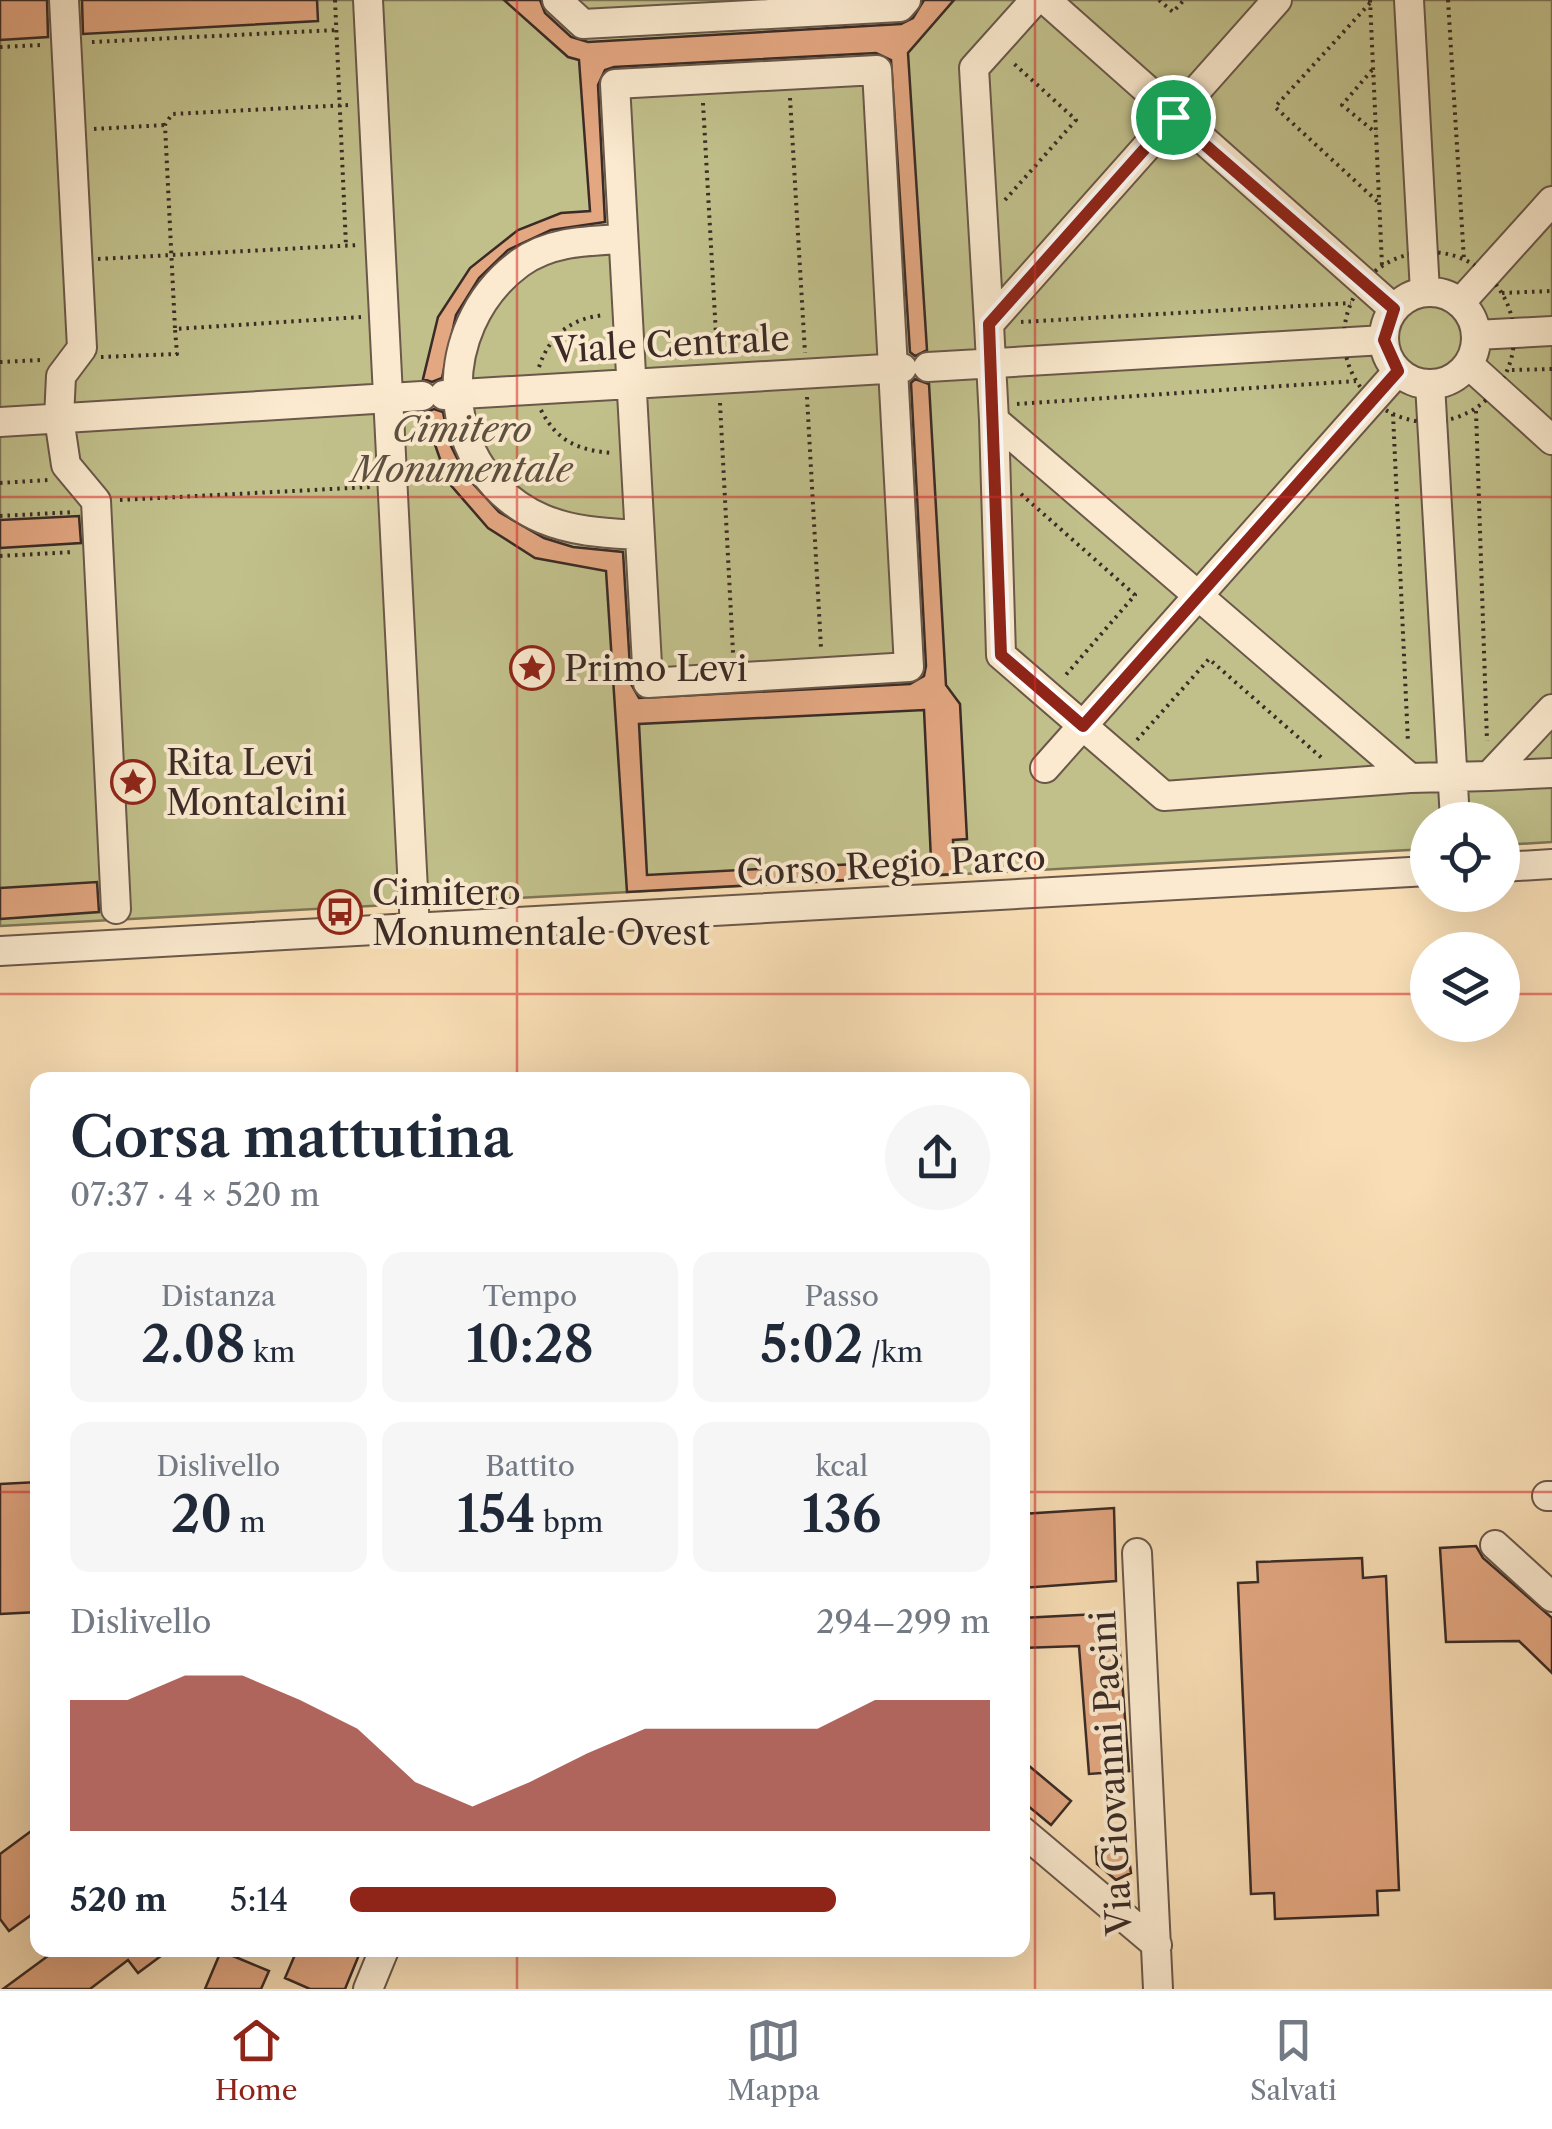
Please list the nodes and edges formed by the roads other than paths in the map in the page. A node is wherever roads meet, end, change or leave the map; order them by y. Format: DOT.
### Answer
graph roads {
  1 [pos="64,0"];
  2 [pos="368,0"];
  3 [pos="556,0"];
  4 [pos="906,0"];
  5 [pos="1035,0"];
  6 [pos="1046,0"];
  7 [pos="1276,0"];
  8 [pos="1409,0"];
  9 [pos="742,7"];
  10 [pos="1173,117"];
  11 [pos="1552,201"];
  12 [pos="622,239"];
  13 [pos="1424,292"];
  14 [pos="1460,303"];
  15 [pos="1394,309"];
  16 [pos="989,324"];
  17 [pos="1552,331"];
  18 [pos="1476,335"];
  19 [pos="1384,340"];
  20 [pos="1468,364"];
  21 [pos="990,365"];
  22 [pos="908,368"];
  23 [pos="1398,371"];
  24 [pos="629,384"];
  25 [pos="1430,384"];
  26 [pos="440,395"];
  27 [pos="384,396"];
  28 [pos="993,413"];
  29 [pos="59,418"];
  30 [pos="0,422"];
  31 [pos="1552,440"];
  32 [pos="640,534"];
  33 [pos="1200,594"];
  34 [pos="1552,708"];
  35 [pos="1083,726"];
  36 [pos="1045,768"];
  37 [pos="1552,773"];
  38 [pos="1452,776"];
  39 [pos="1488,776"];
  40 [pos="1410,778"];
  41 [pos="1454,802"];
  42 [pos="1552,864"];
  43 [pos="1520,866"];
  44 [pos="1410,872"];
  45 [pos="116,909"];
  46 [pos="415,930"];
  47 [pos="0,951"];
  48 [pos="1495,1546"];
  49 [pos="1137,1553"];
  50 [pos="1552,1597"];
  51 [pos="1030,1837"];
  52 [pos="1158,1944"];
  53 [pos="381,1957"];
  54 [pos="368,1989"];
  55 [pos="1158,1989"];
  1 -- 29 [label="street"];
  2 -- 27 [label="street"];
  3 -- 9 [label="street"];
  4 -- 9 [label="street"];
  5 -- 16 [label="street"];
  6 -- 10 [label="street"];
  7 -- 10 [label="street"];
  8 -- 13 [label="street"];
  10 -- 15 [label="street"];
  10 -- 16 [label="street"];
  11 -- 14 [label="street"];
  12 -- 22 [label="street"];
  12 -- 24 [label="street"];
  12 -- 26 [label="street"];
  13 -- 14 [label="street"];
  13 -- 15 [label="street"];
  14 -- 18 [label="street"];
  15 -- 19 [label="street"];
  16 -- 21 [label="street"];
  17 -- 18 [label="street"];
  18 -- 20 [label="street"];
  19 -- 21 [label="street, Viale Centrale"];
  19 -- 23 [label="street"];
  20 -- 25 [label="street"];
  20 -- 31 [label="street"];
  21 -- 22 [label="street, Viale Centrale"];
  21 -- 28 [label="street"];
  22 -- 24 [label="street, Viale Centrale"];
  22 -- 32 [label="street"];
  23 -- 25 [label="street"];
  23 -- 33 [label="street"];
  24 -- 26 [label="street, Viale Centrale"];
  24 -- 32 [label="street"];
  25 -- 38 [label="street"];
  26 -- 27 [label="street, Viale Centrale"];
  26 -- 32 [label="street"];
  27 -- 29 [label="street, Viale Centrale"];
  27 -- 46 [label="street"];
  28 -- 33 [label="street"];
  28 -- 35 [label="street"];
  29 -- 30 [label="street, Viale Centrale"];
  29 -- 45 [label="street"];
  33 -- 35 [label="street"];
  33 -- 40 [label="street"];
  34 -- 39 [label="street"];
  35 -- 36 [label="street"];
  35 -- 40 [label="street"];
  37 -- 39 [label="street"];
  38 -- 39 [label="street"];
  38 -- 40 [label="street"];
  38 -- 41 [label="street"];
  42 -- 43 [label="street"];
  44 -- 46 [label="street, Corso Regio Parco"];
  46 -- 47 [label="street, Corso Regio Parco"];
  48 -- 50 [label="street"];
  49 -- 52 [label="street, Via Giovanni Pacini"];
  51 -- 52 [label="street"];
  52 -- 55 [label="street, Via Giovanni Pacini"];
  53 -- 54 [label="street"];
}
